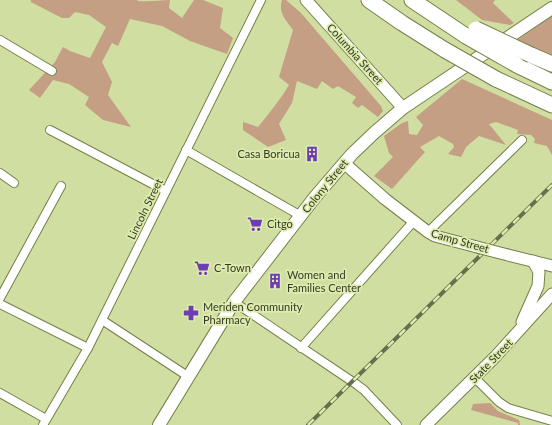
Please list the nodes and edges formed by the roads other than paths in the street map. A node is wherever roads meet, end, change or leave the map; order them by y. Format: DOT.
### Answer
graph roads {
  1 [pos="261,0"];
  2 [pos="306,0"];
  3 [pos="369,0"];
  4 [pos="412,0"];
  5 [pos="424,0"];
  6 [pos="552,8"];
  7 [pos="471,33"];
  8 [pos="0,40"];
  9 [pos="552,64"];
  10 [pos="52,71"];
  11 [pos="552,82"];
  12 [pos="552,105"];
  13 [pos="403,108"];
  14 [pos="50,130"];
  15 [pos="522,140"];
  16 [pos="186,150"];
  17 [pos="344,162"];
  18 [pos="0,173"];
  19 [pos="14,183"];
  20 [pos="61,186"];
  21 [pos="166,191"];
  22 [pos="301,216"];
  23 [pos="413,222"];
  24 [pos="428,232"];
  25 [pos="533,261"];
  26 [pos="552,266"];
  27 [pos="552,294"];
  28 [pos="0,298"];
  29 [pos="234,302"];
  30 [pos="0,304"];
  31 [pos="102,320"];
  32 [pos="515,335"];
  33 [pos="88,348"];
  34 [pos="301,348"];
  35 [pos="189,377"];
  36 [pos="475,378"];
  37 [pos="0,393"];
  38 [pos="552,421"];
  39 [pos="45,422"];
  40 [pos="159,425"];
  41 [pos="397,425"];
  42 [pos="426,425"];
  1 -- 16 [label="street, Lincoln Street"];
  2 -- 13 [label="street, Columbia Street"];
  3 -- 12 [label="highway, bridge"];
  4 -- 7 [label="highway"];
  5 -- 7 [label="highway"];
  6 -- 13 [label="main road, Colony Street"];
  7 -- 9 [label="highway, bridge"];
  7 -- 11 [label="highway, bridge"];
  8 -- 10 [label="street"];
  13 -- 17 [label="main road, Colony Street"];
  14 -- 21 [label="street"];
  15 -- 24 [label="street"];
  16 -- 21 [label="street, Lincoln Street"];
  16 -- 22 [label="street"];
  17 -- 22 [label="main road, Colony Street"];
  17 -- 23 [label="street, Camp Street"];
  18 -- 19 [label="street"];
  20 -- 28 [label="street"];
  21 -- 31 [label="street, Lincoln Street"];
  22 -- 29 [label="main road, Colony Street"];
  23 -- 24 [label="street, Camp Street"];
  23 -- 34 [label="street"];
  24 -- 25 [label="street, Camp Street, bridge"];
  25 -- 26 [label="street, Camp Street"];
  25 -- 32 [label="street"];
  27 -- 32 [label="street, State Street"];
  29 -- 34 [label="street"];
  29 -- 35 [label="main road, Colony Street"];
  30 -- 33 [label="street"];
  31 -- 33 [label="street, Lincoln Street"];
  31 -- 35 [label="street"];
  32 -- 36 [label="street, State Street"];
  33 -- 39 [label="street, Lincoln Street"];
  34 -- 41 [label="street"];
  35 -- 40 [label="main road, Colony Street"];
  36 -- 38 [label="street"];
  36 -- 42 [label="street, State Street"];
  37 -- 39 [label="street"];
}
